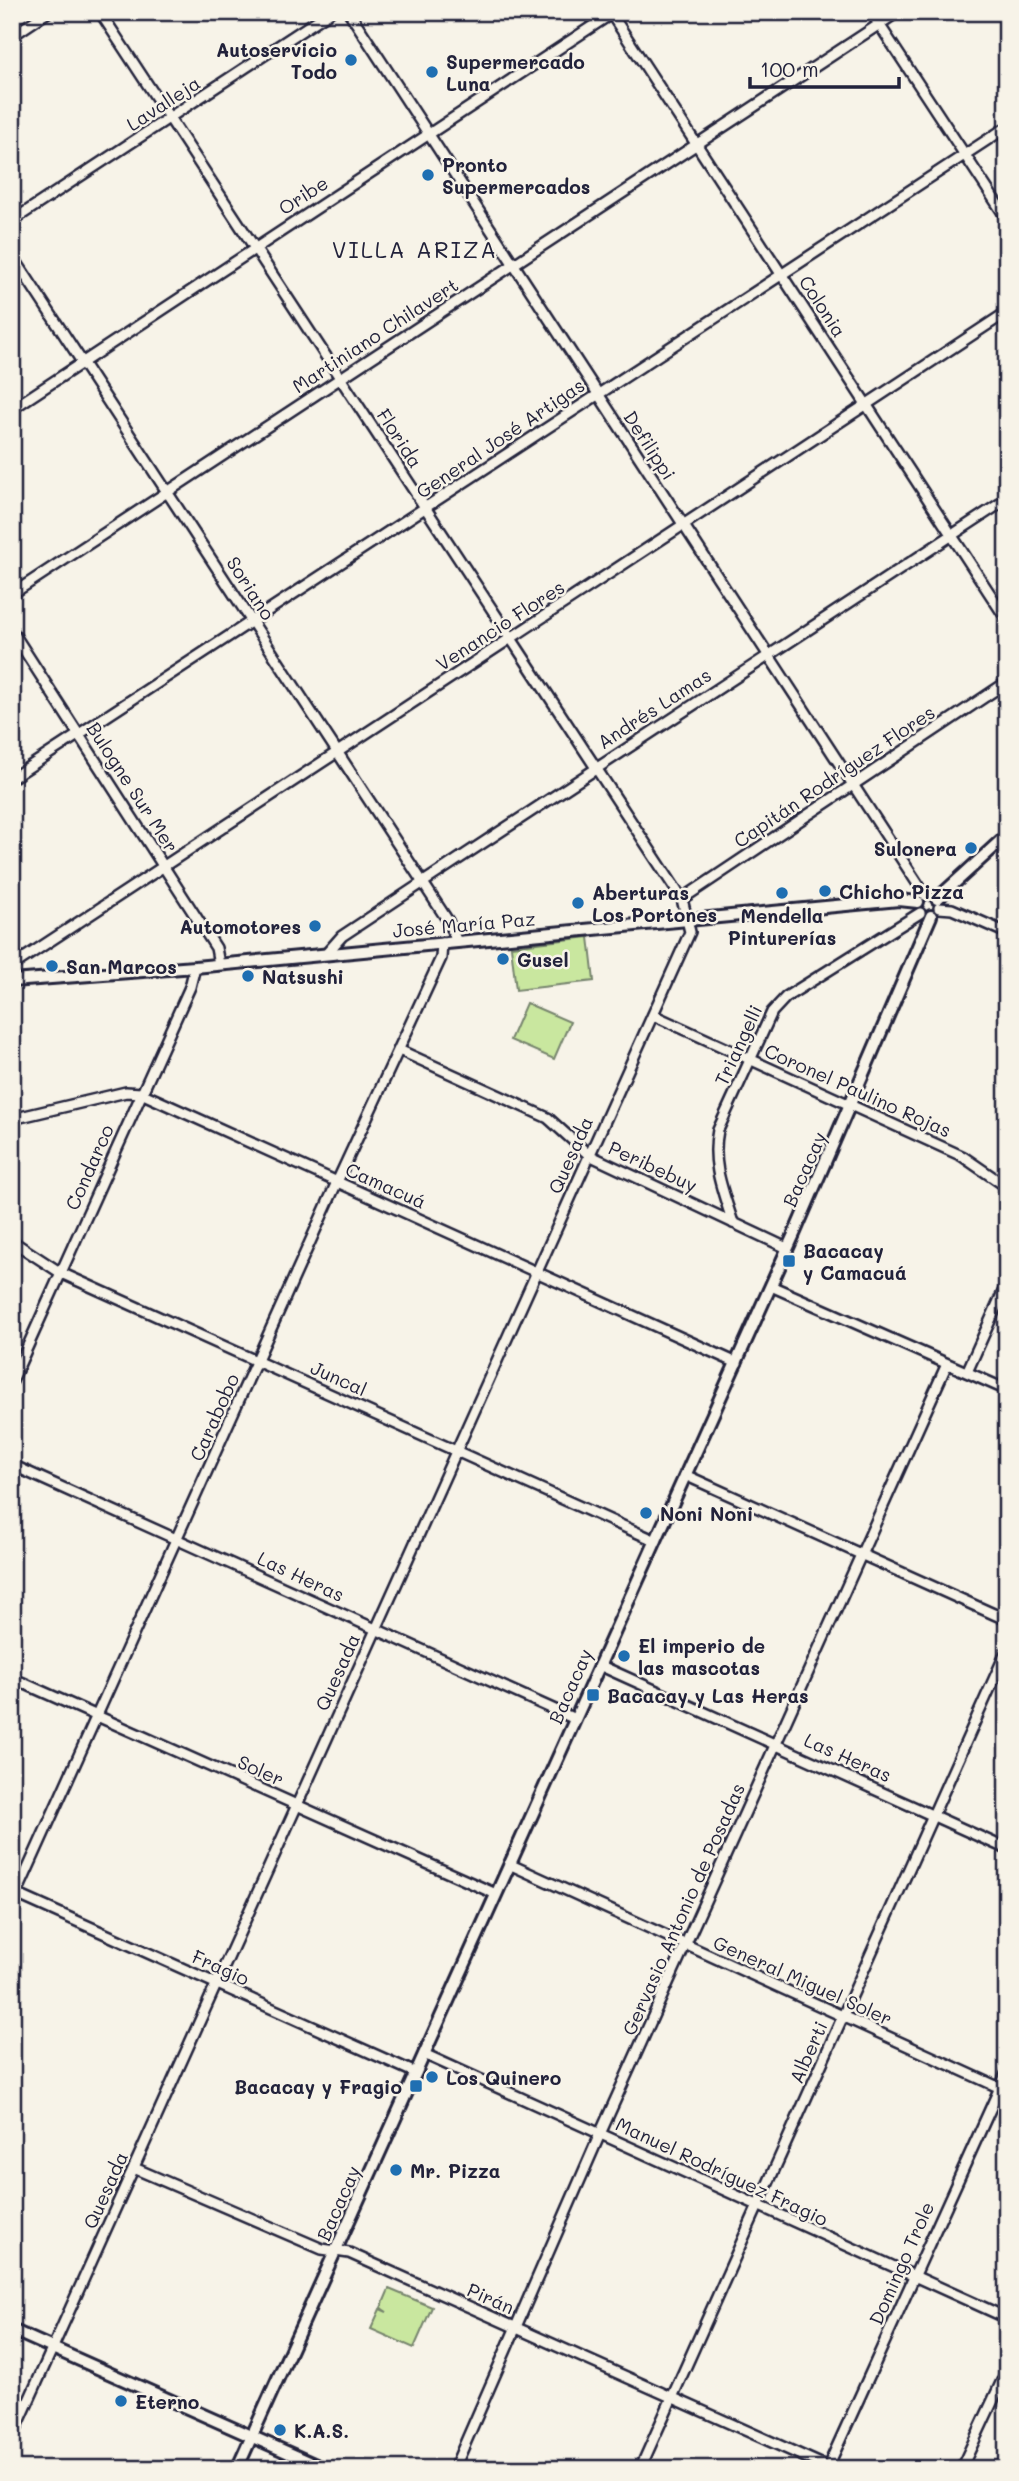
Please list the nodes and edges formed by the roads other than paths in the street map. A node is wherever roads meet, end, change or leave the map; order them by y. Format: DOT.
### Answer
graph roads {
  1 [pos="48,12"];
  2 [pos="100,12"];
  3 [pos="330,12"];
  4 [pos="349,12"];
  5 [pos="871,12"];
  6 [pos="898,12"];
  7 [pos="612,13"];
  8 [pos="879,24"];
  9 [pos="12,36"];
  10 [pos="171,119"];
  11 [pos="1007,127"];
  12 [pos="429,134"];
  13 [pos="697,146"];
  14 [pos="965,154"];
  15 [pos="1007,219"];
  16 [pos="12,221"];
  17 [pos="255,248"];
  18 [pos="12,255"];
  19 [pos="513,264"];
  20 [pos="782,274"];
  21 [pos="1007,312"];
  22 [pos="83,363"];
  23 [pos="341,379"];
  24 [pos="597,395"];
  25 [pos="867,405"];
  26 [pos="12,409"];
  27 [pos="167,491"];
  28 [pos="1007,499"];
  29 [pos="425,509"];
  30 [pos="682,526"];
  31 [pos="952,535"];
  32 [pos="12,594"];
  33 [pos="1007,620"];
  34 [pos="252,622"];
  35 [pos="12,631"];
  36 [pos="511,639"];
  37 [pos="768,654"];
  38 [pos="1007,682"];
  39 [pos="78,735"];
  40 [pos="337,752"];
  41 [pos="596,767"];
  42 [pos="12,778"];
  43 [pos="853,783"];
  44 [pos="1007,835"];
  45 [pos="164,867"];
  46 [pos="422,883"];
  47 [pos="682,899"];
  48 [pos="928,906"];
  49 [pos="688,920"];
  50 [pos="1007,933"];
  51 [pos="457,942"];
  52 [pos="442,943"];
  53 [pos="327,953"];
  54 [pos="219,964"];
  55 [pos="12,966"];
  56 [pos="195,967"];
  57 [pos="12,981"];
  58 [pos="653,1015"];
  59 [pos="399,1050"];
  60 [pos="750,1060"];
  61 [pos="141,1093"];
  62 [pos="851,1105"];
  63 [pos="12,1119"];
  64 [pos="589,1155"];
  65 [pos="337,1182"];
  66 [pos="1007,1187"];
  67 [pos="733,1223"];
  68 [pos="12,1241"];
  69 [pos="787,1248"];
  70 [pos="536,1272"];
  71 [pos="61,1273"];
  72 [pos="1007,1283"];
  73 [pos="771,1286"];
  74 [pos="258,1361"];
  75 [pos="737,1363"];
  76 [pos="947,1364"];
  77 [pos="967,1372"];
  78 [pos="12,1381"];
  79 [pos="1007,1390"];
  80 [pos="456,1449"];
  81 [pos="12,1465"];
  82 [pos="685,1475"];
  83 [pos="178,1538"];
  84 [pos="656,1541"];
  85 [pos="861,1554"];
  86 [pos="1007,1620"];
  87 [pos="375,1629"];
  88 [pos="1007,1650"];
  89 [pos="599,1665"];
  90 [pos="12,1678"];
  91 [pos="98,1715"];
  92 [pos="575,1719"];
  93 [pos="777,1745"];
  94 [pos="297,1806"];
  95 [pos="933,1815"];
  96 [pos="1007,1849"];
  97 [pos="509,1864"];
  98 [pos="14,1893"];
  99 [pos="496,1894"];
  100 [pos="12,1904"];
  101 [pos="686,1945"];
  102 [pos="216,1984"];
  103 [pos="843,2017"];
  104 [pos="424,2054"];
  105 [pos="1007,2072"];
  106 [pos="416,2073"];
  107 [pos="1003,2090"];
  108 [pos="600,2134"];
  109 [pos="134,2168"];
  110 [pos="757,2206"];
  111 [pos="335,2251"];
  112 [pos="914,2276"];
  113 [pos="1007,2318"];
  114 [pos="514,2328"];
  115 [pos="12,2330"];
  116 [pos="54,2348"];
  117 [pos="1007,2370"];
  118 [pos="671,2398"];
  119 [pos="252,2437"];
  120 [pos="12,2438"];
  121 [pos="829,2468"];
  122 [pos="237,2469"];
  123 [pos="325,2469"];
  124 [pos="454,2469"];
  125 [pos="640,2469"];
  126 [pos="961,2469"];
  1 -- 9 [label="street"];
  2 -- 10 [label="street, Florida"];
  3 -- 10 [label="street, Lavalleja"];
  4 -- 12 [label="street, Defilippi"];
  5 -- 8 [label="street"];
  6 -- 8 [label="street, Martiniano Chilavert"];
  7 -- 12 [label="street, Oribe"];
  7 -- 13 [label="street, Colonia"];
  8 -- 13 [label="street, Martiniano Chilavert"];
  8 -- 14 [label="street"];
  10 -- 16 [label="street, Lavalleja"];
  10 -- 17 [label="street, Florida"];
  11 -- 14 [label="street, General José Artigas"];
  12 -- 17 [label="street, Oribe"];
  12 -- 19 [label="street, Defilippi"];
  13 -- 19 [label="street, Martiniano Chilavert"];
  13 -- 20 [label="street, Colonia"];
  14 -- 15 [label="street"];
  14 -- 20 [label="street, General José Artigas"];
  17 -- 22 [label="street, Oribe"];
  17 -- 23 [label="street, Florida"];
  18 -- 22 [label="street, Soriano"];
  19 -- 23 [label="street, Martiniano Chilavert"];
  19 -- 24 [label="street, Defilippi"];
  20 -- 24 [label="street, General José Artigas"];
  20 -- 25 [label="street, Colonia"];
  21 -- 25 [label="street, Venancio Flores"];
  22 -- 26 [label="street, Oribe"];
  22 -- 27 [label="street, Soriano"];
  23 -- 27 [label="street, Martiniano Chilavert"];
  23 -- 29 [label="street, Florida"];
  24 -- 29 [label="street, General José Artigas"];
  24 -- 30 [label="street, Defilippi"];
  25 -- 30 [label="street, Venancio Flores"];
  25 -- 31 [label="street, Colonia"];
  27 -- 32 [label="street, Martiniano Chilavert"];
  27 -- 34 [label="street, Soriano"];
  28 -- 31 [label="street, Andrés Lamas"];
  29 -- 34 [label="street, General José Artigas"];
  29 -- 36 [label="street, Florida"];
  30 -- 36 [label="street, Venancio Flores"];
  30 -- 37 [label="street, Defilippi"];
  31 -- 33 [label="street, Colonia"];
  31 -- 37 [label="street, Andrés Lamas"];
  34 -- 39 [label="street, General José Artigas"];
  34 -- 40 [label="street, Soriano"];
  35 -- 39 [label="street, Bulogne Sur Mer"];
  36 -- 40 [label="street, Venancio Flores"];
  36 -- 41 [label="street, Florida"];
  37 -- 41 [label="street, Andrés Lamas"];
  37 -- 43 [label="street, Defilippi"];
  38 -- 43 [label="street, Capitán Rodríguez Flores"];
  39 -- 42 [label="street, General José Artigas"];
  39 -- 45 [label="street, Bulogne Sur Mer"];
  40 -- 45 [label="street, Venancio Flores"];
  40 -- 46 [label="street, Soriano"];
  41 -- 46 [label="street, Andrés Lamas"];
  41 -- 47 [label="street, Florida"];
  43 -- 47 [label="street, Capitán Rodríguez Flores"];
  43 -- 48 [label="street, Defilippi"];
  44 -- 48 [label="street"];
  45 -- 54 [label="street, Bulogne Sur Mer"];
  45 -- 55 [label="street, Venancio Flores"];
  46 -- 51 [label="street, Soriano"];
  46 -- 53 [label="street, Andrés Lamas"];
  47 -- 49 [label="street, Florida"];
  48 -- 49 [label="street, José María Paz"];
  48 -- 50 [label="street"];
  48 -- 60 [label="street, Triangelli"];
  48 -- 62 [label="street, Bacacay"];
  49 -- 51 [label="street, José María Paz"];
  49 -- 58 [label="street, Quesada"];
  51 -- 52 [label="street, José María Paz"];
  52 -- 53 [label="street, José María Paz"];
  52 -- 59 [label="street, Carabobo"];
  53 -- 54 [label="street, José María Paz"];
  54 -- 56 [label="street, José María Paz"];
  56 -- 57 [label="street, José María Paz"];
  56 -- 61 [label="street, Condarco"];
  58 -- 60 [label="street, Coronel Paulino Rojas"];
  58 -- 64 [label="street, Quesada"];
  59 -- 64 [label="street, Peribebuy"];
  59 -- 65 [label="street, Carabobo"];
  60 -- 62 [label="street, Coronel Paulino Rojas"];
  60 -- 67 [label="street, Triangelli"];
  61 -- 63 [label="street"];
  61 -- 65 [label="street, Camacuá"];
  61 -- 71 [label="street, Condarco"];
  62 -- 66 [label="street, Coronel Paulino Rojas"];
  62 -- 69 [label="street, Bacacay"];
  64 -- 67 [label="street, Peribebuy"];
  64 -- 70 [label="street, Quesada"];
  65 -- 70 [label="street, Camacuá"];
  65 -- 74 [label="street, Carabobo"];
  67 -- 69 [label="street, Peribebuy"];
  68 -- 71 [label="street, Juncal"];
  69 -- 73 [label="street, Bacacay"];
  70 -- 75 [label="street, Camacuá"];
  70 -- 80 [label="street, Quesada"];
  71 -- 74 [label="street, Juncal"];
  71 -- 78 [label="street, Condarco"];
  72 -- 77 [label="street"];
  73 -- 75 [label="street, Bacacay"];
  73 -- 76 [label="street"];
  74 -- 80 [label="street, Juncal"];
  74 -- 83 [label="street, Carabobo"];
  75 -- 82 [label="street, Bacacay"];
  76 -- 77 [label="street"];
  76 -- 85 [label="street, Gervasio Antonio de Posadas"];
  77 -- 79 [label="street"];
  80 -- 84 [label="street, Juncal"];
  80 -- 87 [label="street, Quesada"];
  81 -- 83 [label="street, Las Heras"];
  82 -- 84 [label="street, Bacacay"];
  82 -- 85 [label="street"];
  83 -- 87 [label="street, Las Heras"];
  83 -- 91 [label="street, Carabobo"];
  84 -- 89 [label="street, Bacacay"];
  85 -- 86 [label="street"];
  85 -- 93 [label="street, Gervasio Antonio de Posadas"];
  87 -- 92 [label="street, Las Heras"];
  87 -- 94 [label="street, Quesada"];
  88 -- 95 [label="street, Alberti"];
  89 -- 92 [label="street, Bacacay"];
  89 -- 93 [label="street, Las Heras"];
  90 -- 91 [label="street, Soler"];
  91 -- 94 [label="street, Soler"];
  91 -- 98 [label="street, Carabobo"];
  92 -- 97 [label="street, Bacacay"];
  93 -- 95 [label="street, Las Heras"];
  93 -- 101 [label="street, Gervasio Antonio de Posadas"];
  94 -- 99 [label="street, Soler"];
  94 -- 102 [label="street, Quesada"];
  95 -- 96 [label="street, Las Heras"];
  95 -- 103 [label="street, Alberti"];
  97 -- 99 [label="street, Bacacay"];
  97 -- 101 [label="street, General Miguel Soler"];
  98 -- 100 [label="street, Carabobo"];
  98 -- 102 [label="street, Fragio"];
  99 -- 104 [label="street, Bacacay"];
  101 -- 103 [label="street, General Miguel Soler"];
  101 -- 108 [label="street, Gervasio Antonio de Posadas"];
  102 -- 106 [label="street, Fragio"];
  102 -- 109 [label="street, Quesada"];
  103 -- 107 [label="street, General Miguel Soler"];
  103 -- 110 [label="street, Alberti"];
  104 -- 106 [label="street, Bacacay"];
  104 -- 108 [label="street, Manuel Rodríguez Fragio"];
  105 -- 107 [label="street, Domingo Trole"];
  106 -- 111 [label="street, Bacacay"];
  107 -- 112 [label="street, Domingo Trole"];
  108 -- 110 [label="street, Manuel Rodríguez Fragio"];
  108 -- 114 [label="street, Gervasio Antonio de Posadas"];
  109 -- 111 [label="street, Pirán"];
  109 -- 116 [label="street, Quesada"];
  110 -- 112 [label="street, Manuel Rodríguez Fragio"];
  110 -- 118 [label="street, Alberti"];
  111 -- 114 [label="street, Pirán"];
  111 -- 119 [label="street, Bacacay"];
  112 -- 113 [label="street, Manuel Rodríguez Fragio"];
  112 -- 121 [label="street, Domingo Trole"];
  114 -- 118 [label="street, Pirán"];
  114 -- 124 [label="street, Gervasio Antonio de Posadas"];
  115 -- 116 [label="street"];
  116 -- 119 [label="street"];
  116 -- 120 [label="street, Quesada"];
  117 -- 126 [label="street"];
  118 -- 121 [label="street, Pirán"];
  118 -- 125 [label="street, Alberti"];
  119 -- 122 [label="street, Bacacay"];
  119 -- 123 [label="street"];
}
